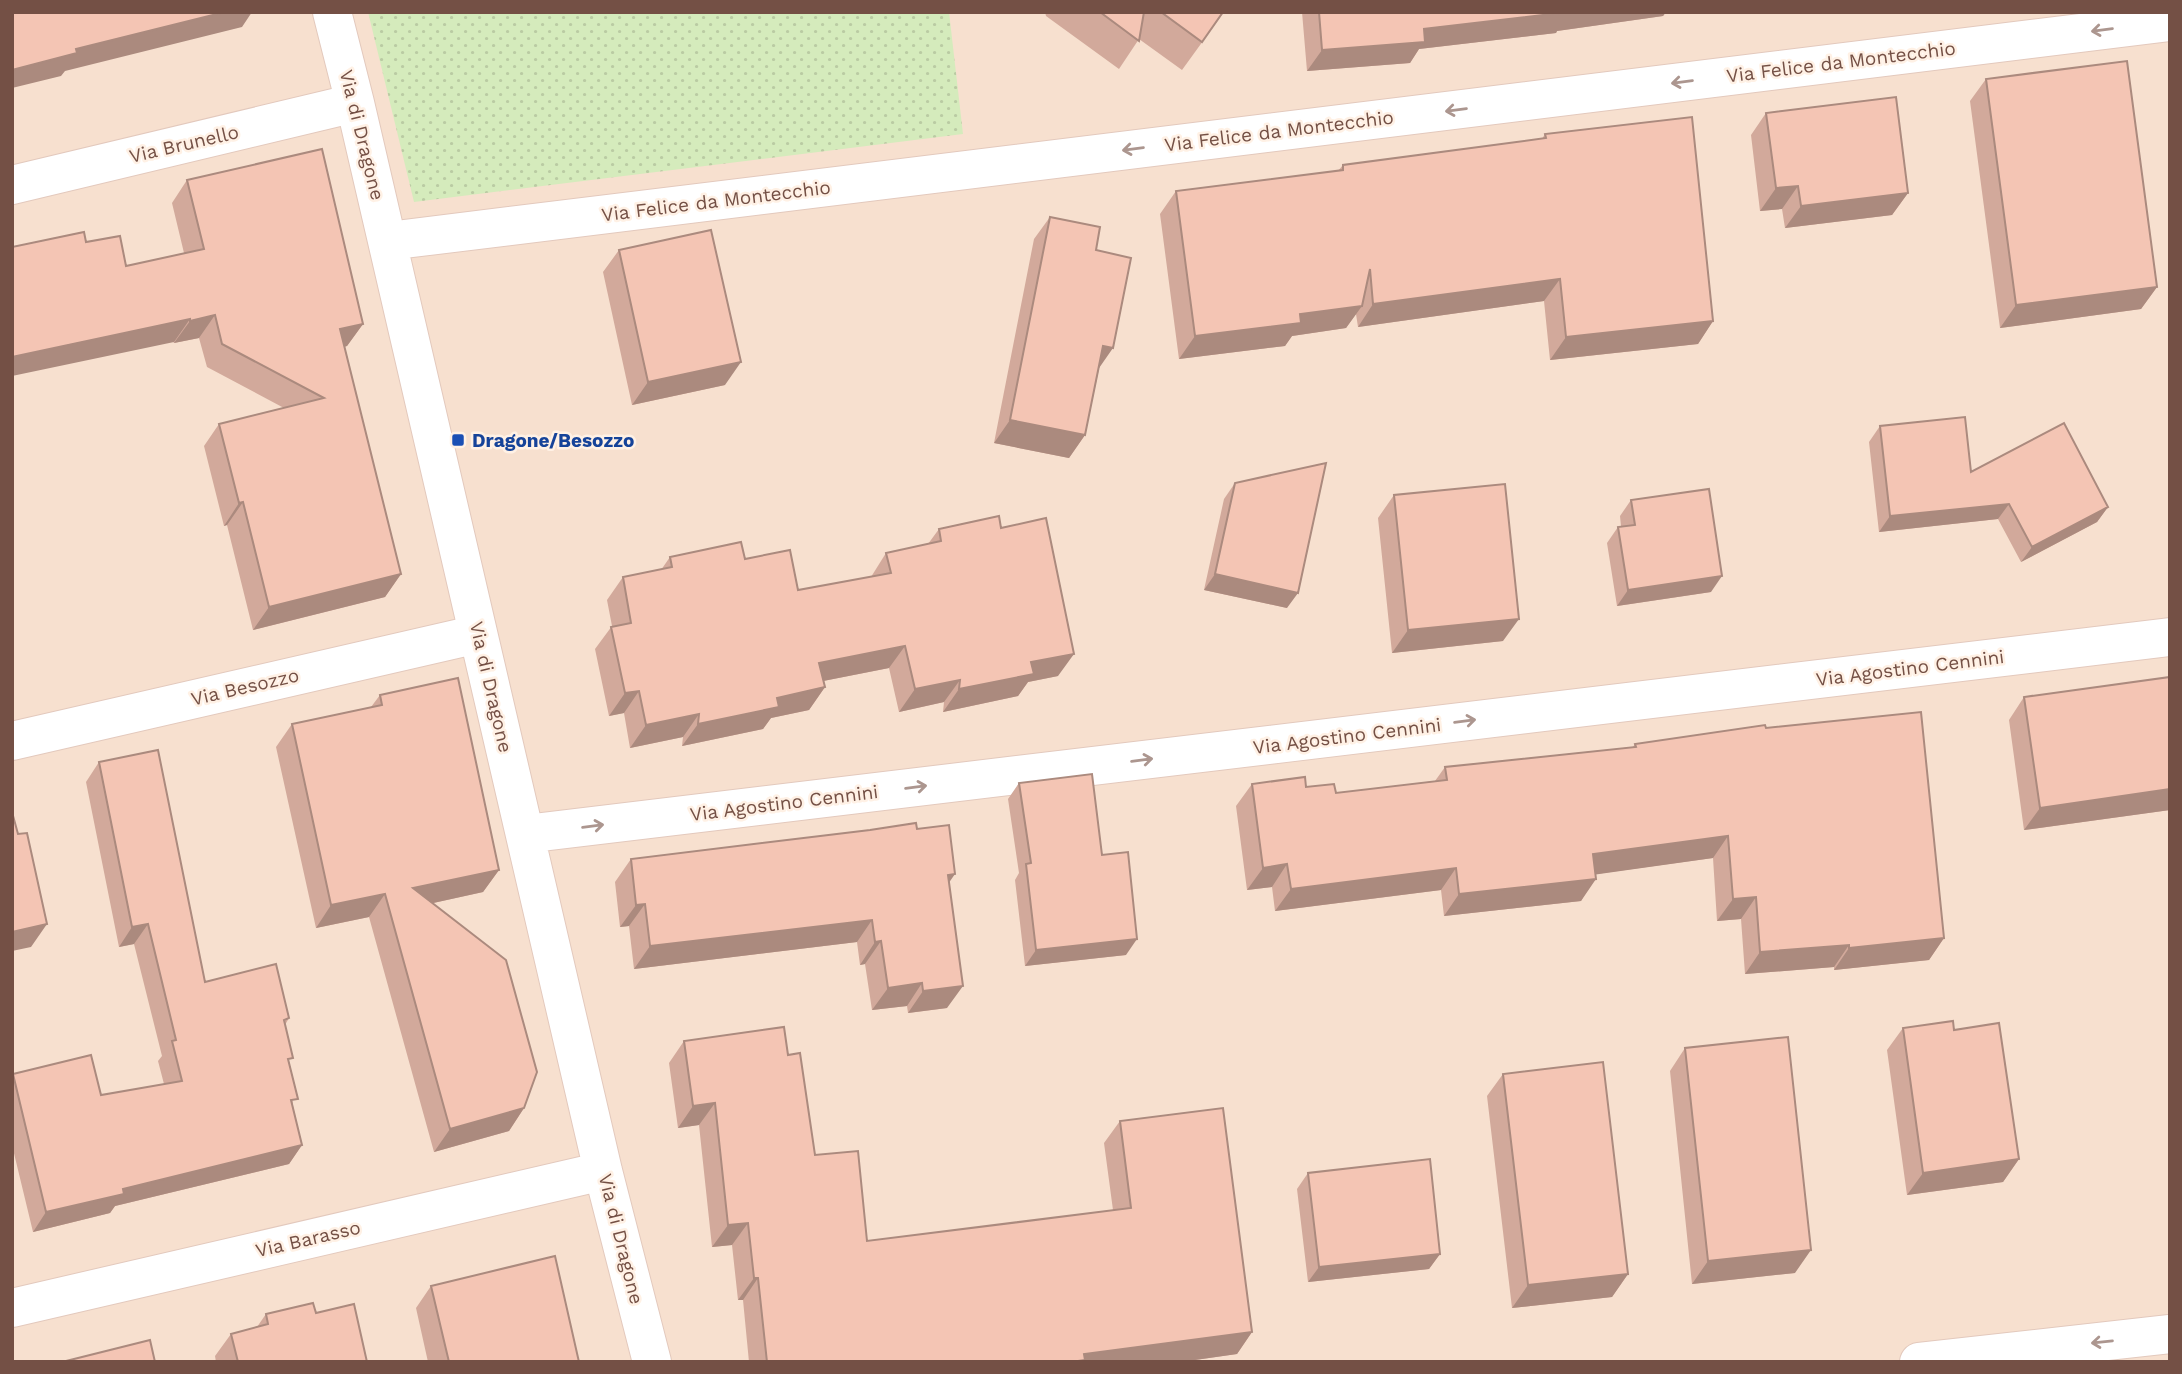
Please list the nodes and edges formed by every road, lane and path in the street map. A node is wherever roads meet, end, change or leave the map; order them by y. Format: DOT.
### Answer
graph roads {
  1 [pos="332,12"];
  2 [pos="2170,22"];
  3 [pos="355,103"];
  4 [pos="12,185"];
  5 [pos="387,241"];
  6 [pos="478,634"];
  7 [pos="2170,637"];
  8 [pos="12,741"];
  9 [pos="525,834"];
  10 [pos="603,1171"];
  11 [pos="12,1308"];
  12 [pos="2170,1334"];
  13 [pos="652,1362"];
  14 [pos="1919,1362"];
  1 -- 3 [label="street, Via di Dragone"];
  2 -- 5 [label="street, Via Felice da Montecchio, one-way"];
  3 -- 4 [label="street, Via Brunello"];
  3 -- 5 [label="street, Via di Dragone"];
  5 -- 6 [label="street, Via di Dragone"];
  6 -- 8 [label="street, Via Besozzo"];
  6 -- 9 [label="street, Via di Dragone"];
  9 -- 7 [label="street, Via Agostino Cennini, one-way"];
  9 -- 10 [label="street, Via di Dragone"];
  10 -- 11 [label="street, Via Barasso"];
  10 -- 13 [label="street, Via di Dragone"];
  12 -- 14 [label="street, one-way"];
}
